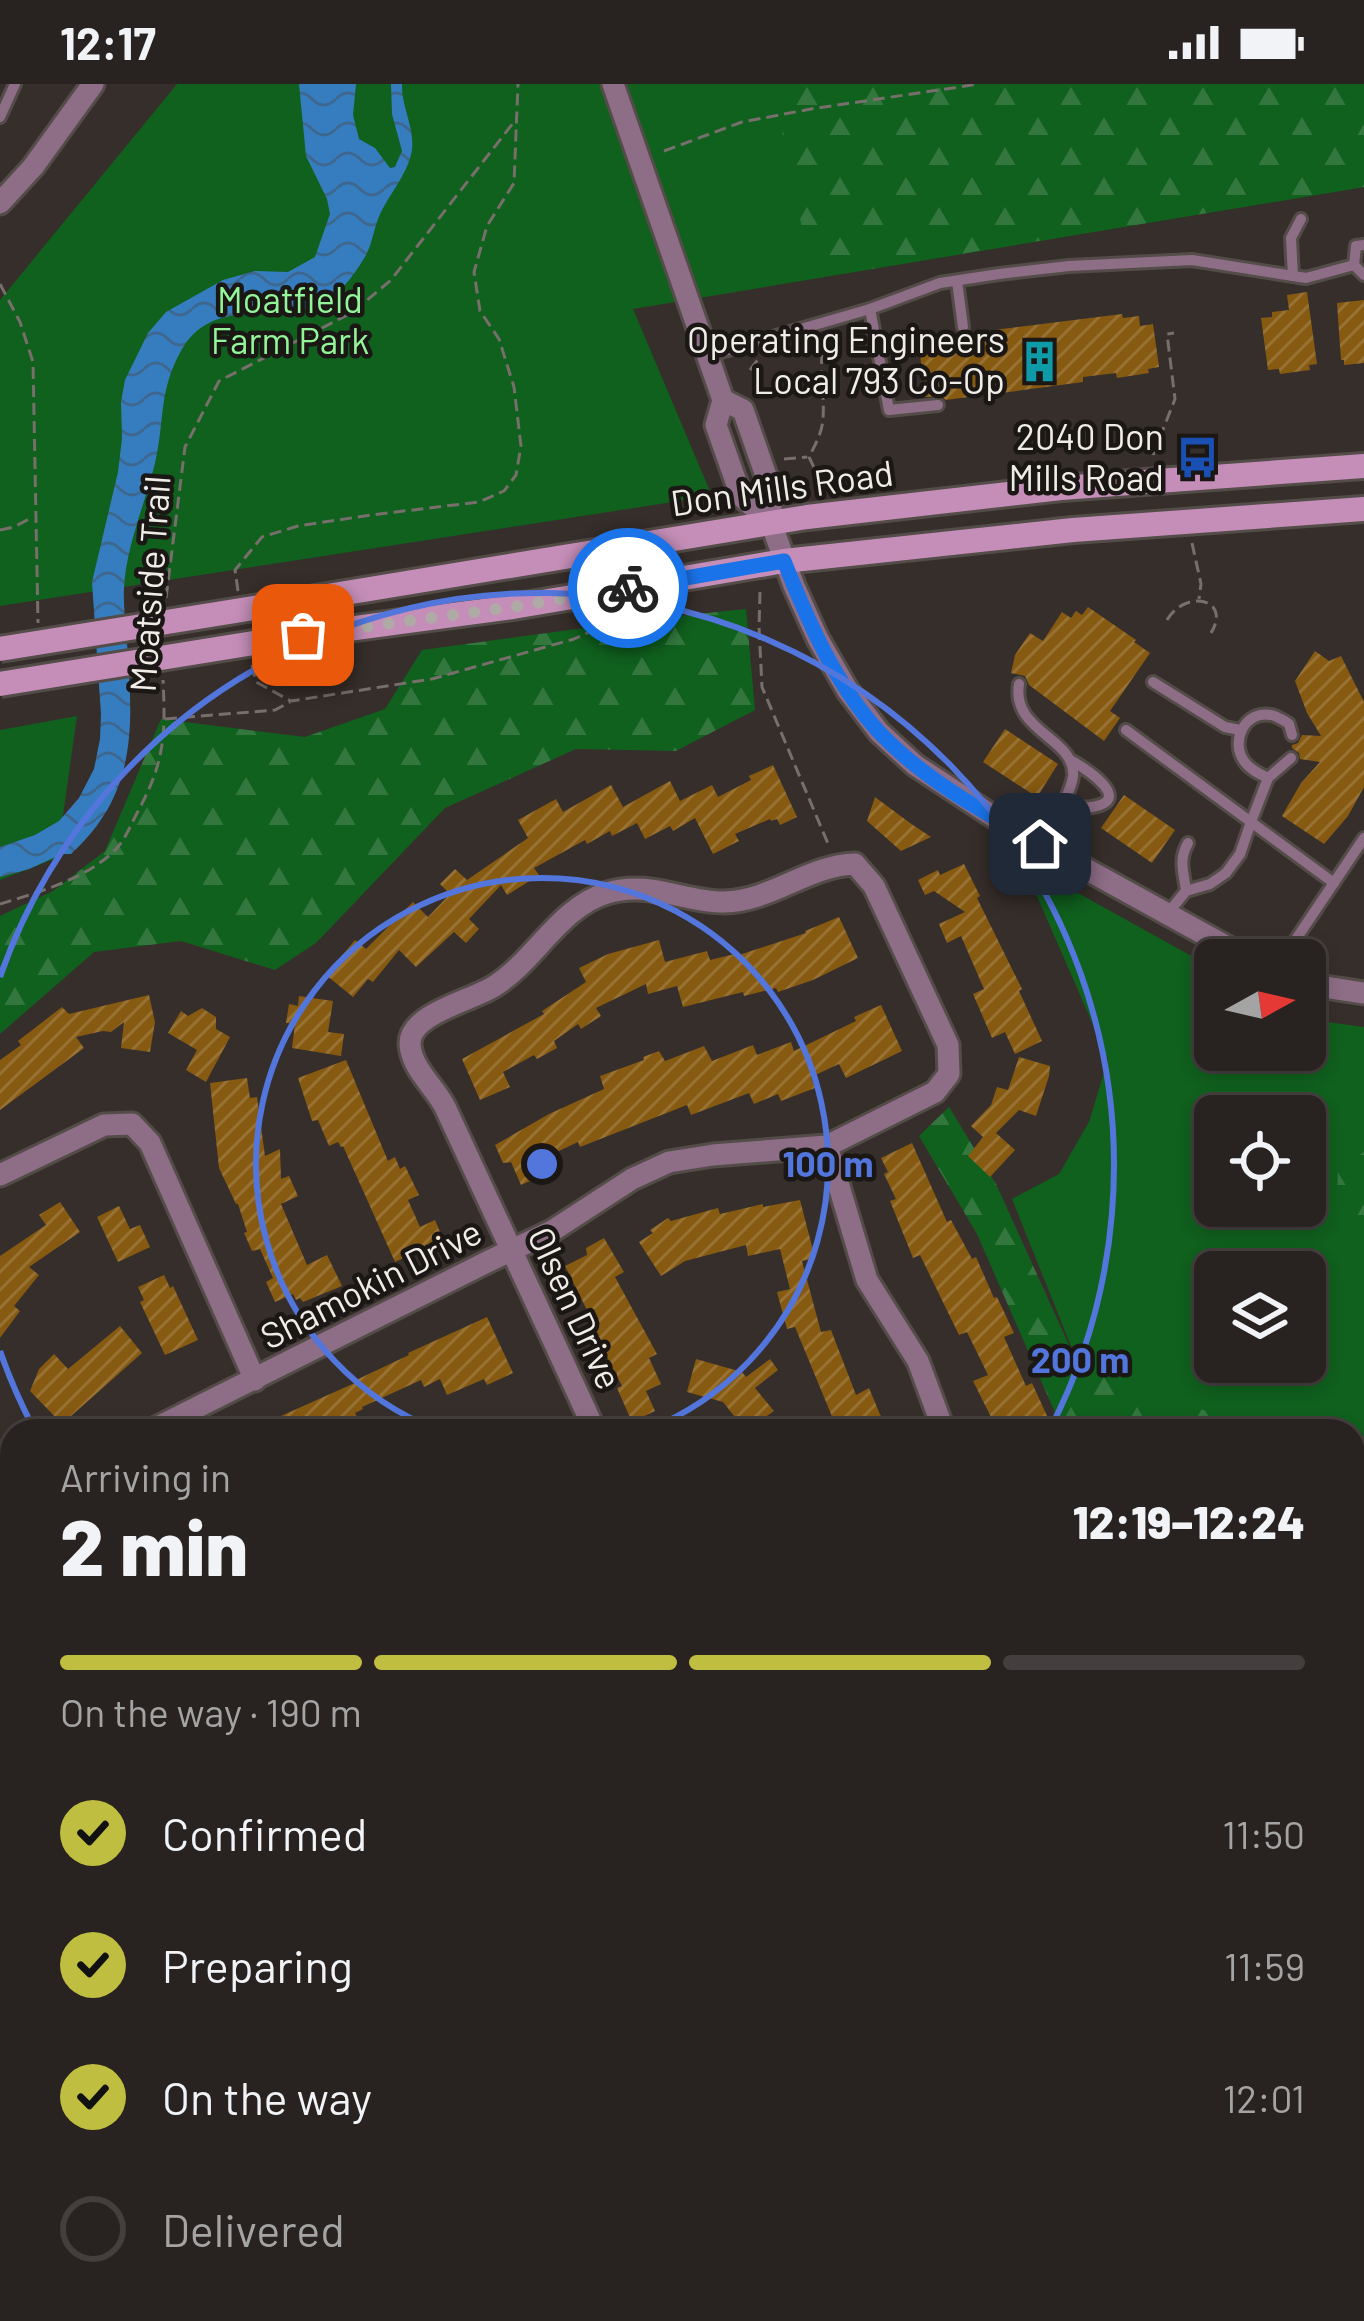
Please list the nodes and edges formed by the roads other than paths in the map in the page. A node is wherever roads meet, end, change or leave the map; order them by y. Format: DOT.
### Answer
graph roads {
  1 [pos="15,84"];
  2 [pos="93,84"];
  3 [pos="613,84"];
  4 [pos="0,117"];
  5 [pos="0,203"];
  6 [pos="1301,219"];
  7 [pos="1364,245"];
  8 [pos="1354,265"];
  9 [pos="1364,275"];
  10 [pos="1293,276"];
  11 [pos="958,281"];
  12 [pos="870,309"];
  13 [pos="963,327"];
  14 [pos="707,356"];
  15 [pos="938,405"];
  16 [pos="1364,466"];
  17 [pos="1364,509"];
  18 [pos="771,523"];
  19 [pos="784,561"];
  20 [pos="0,650"];
  21 [pos="1154,682"];
  22 [pos="0,684"];
  23 [pos="1019,684"];
  24 [pos="1126,730"];
  25 [pos="1240,730"];
  26 [pos="1292,735"];
  27 [pos="1291,758"];
  28 [pos="1070,760"];
  29 [pos="1268,778"];
  30 [pos="1060,805"];
  31 [pos="1251,822"];
  32 [pos="1364,838"];
  33 [pos="1188,843"];
  34 [pos="1040,844"];
  35 [pos="836,864"];
  36 [pos="1334,884"];
  37 [pos="1186,891"];
  38 [pos="1168,914"];
  39 [pos="1213,939"];
  40 [pos="1296,939"];
  41 [pos="1326,987"];
  42 [pos="1364,993"];
  43 [pos="827,1146"];
  44 [pos="0,1174"];
  45 [pos="512,1250"];
  46 [pos="255,1380"];
  47 [pos="175,1419"];
  48 [pos="589,1419"];
  49 [pos="940,1419"];
  1 -- 4 [label="lane"];
  2 -- 5 [label="street"];
  3 -- 14 [label="street"];
  6 -- 10 [label="lane"];
  7 -- 8 [label="lane"];
  8 -- 9 [label="lane"];
  8 -- 10 [label="lane"];
  10 -- 11 [label="lane"];
  11 -- 12 [label="lane"];
  11 -- 13 [label="lane"];
  12 -- 14 [label="lane"];
  12 -- 15 [label="lane"];
  14 -- 18 [label="street"];
  16 -- 18 [label="main road, Don Mills Road"];
  17 -- 19 [label="main road, Don Mills Road"];
  18 -- 19 [label="street"];
  18 -- 20 [label="main road, Don Mills Road, bridge"];
  19 -- 22 [label="main road, Don Mills Road, bridge"];
  19 -- 34 [label="street"];
  21 -- 25 [label="lane"];
  23 -- 28 [label="lane"];
  24 -- 31 [label="lane"];
  25 -- 26 [label="lane"];
  25 -- 29 [label="lane"];
  27 -- 29 [label="lane"];
  28 -- 30 [label="lane"];
  28 -- 30 [label="lane"];
  29 -- 31 [label="lane"];
  30 -- 34 [label="lane"];
  31 -- 36 [label="lane"];
  31 -- 37 [label="lane"];
  32 -- 36 [label="lane"];
  33 -- 37 [label="lane"];
  34 -- 38 [label="street"];
  35 -- 43 [label="street, Shamokin Drive"];
  35 -- 45 [label="street, Olsen Drive"];
  36 -- 40 [label="lane"];
  37 -- 38 [label="lane"];
  38 -- 39 [label="street"];
  41 -- 42 [label="street"];
  43 -- 45 [label="street, Shamokin Drive"];
  43 -- 49 [label="street"];
  44 -- 46 [label="street"];
  45 -- 46 [label="street, Shamokin Drive"];
  45 -- 48 [label="street, Olsen Drive"];
  46 -- 47 [label="street, Shamokin Drive"];
}
